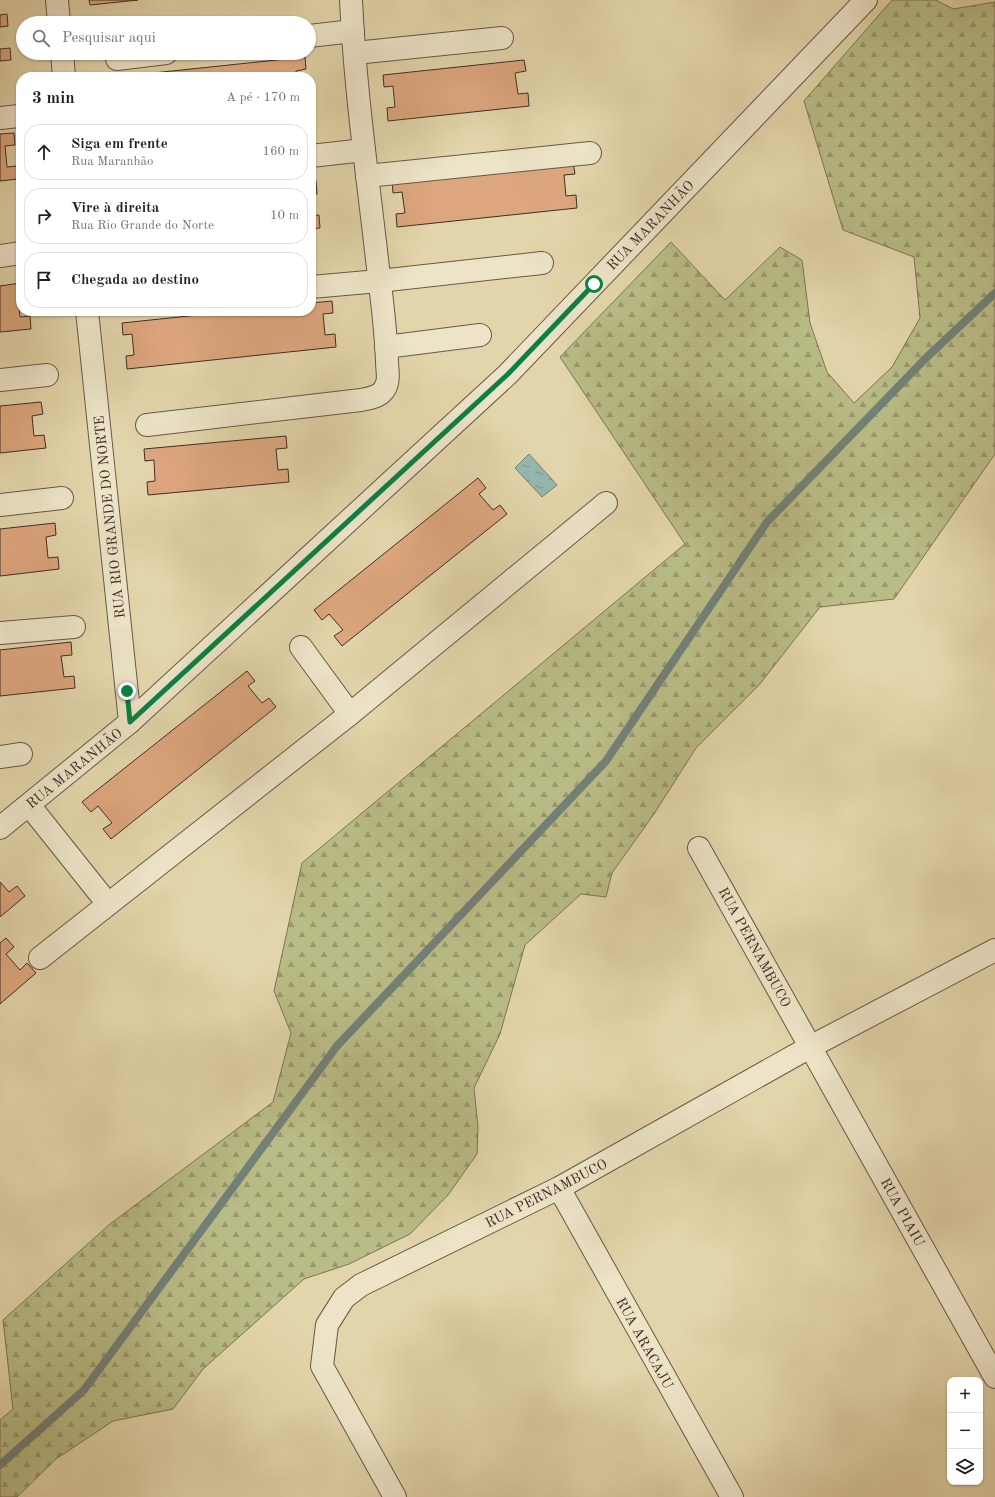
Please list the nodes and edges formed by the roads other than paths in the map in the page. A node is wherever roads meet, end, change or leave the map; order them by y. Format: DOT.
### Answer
graph roads {
  1 [pos="57,0"];
  2 [pos="352,0"];
  3 [pos="866,0"];
  4 [pos="58,16"];
  5 [pos="353,31"];
  6 [pos="316,35"];
  7 [pos="502,38"];
  8 [pos="355,53"];
  9 [pos="63,60"];
  10 [pos="64,72"];
  11 [pos="364,150"];
  12 [pos="590,153"];
  13 [pos="316,155"];
  14 [pos="367,176"];
  15 [pos="16,254"];
  16 [pos="0,256"];
  17 [pos="542,263"];
  18 [pos="380,281"];
  19 [pos="316,286"];
  20 [pos="88,316"];
  21 [pos="480,335"];
  22 [pos="386,347"];
  23 [pos="47,375"];
  24 [pos="0,380"];
  25 [pos="147,425"];
  26 [pos="62,498"];
  27 [pos="606,503"];
  28 [pos="0,505"];
  29 [pos="74,626"];
  30 [pos="0,634"];
  31 [pos="301,648"];
  32 [pos="350,714"];
  33 [pos="130,722"];
  34 [pos="21,754"];
  35 [pos="0,756"];
  36 [pos="29,805"];
  37 [pos="0,828"];
  38 [pos="699,848"];
  39 [pos="108,904"];
  40 [pos="995,950"];
  41 [pos="40,958"];
  42 [pos="810,1047"];
  43 [pos="559,1188"];
  44 [pos="995,1377"];
  45 [pos="395,1497"];
  46 [pos="732,1497"];
  1 -- 4 [label="street"];
  2 -- 5 [label="street"];
  3 -- 33 [label="street, RUA MARANHÃO"];
  5 -- 6 [label="street"];
  5 -- 8 [label="street"];
  7 -- 8 [label="street"];
  8 -- 11 [label="street"];
  9 -- 10 [label="street"];
  11 -- 13 [label="street"];
  11 -- 14 [label="street"];
  12 -- 14 [label="street"];
  14 -- 18 [label="street"];
  15 -- 16 [label="street"];
  17 -- 18 [label="street"];
  18 -- 19 [label="street"];
  18 -- 22 [label="street"];
  20 -- 33 [label="street, RUA RIO GRANDE DO NORTE"];
  21 -- 22 [label="street"];
  22 -- 25 [label="street"];
  23 -- 24 [label="street"];
  26 -- 28 [label="street"];
  27 -- 32 [label="street"];
  29 -- 30 [label="street"];
  31 -- 32 [label="street"];
  32 -- 39 [label="street"];
  33 -- 36 [label="street, RUA MARANHÃO"];
  34 -- 35 [label="street"];
  36 -- 37 [label="street, RUA MARANHÃO"];
  36 -- 39 [label="street"];
  38 -- 42 [label="street, RUA PERNAMBUCO"];
  39 -- 41 [label="street"];
  40 -- 42 [label="street, RUA PERNAMBUCO"];
  42 -- 43 [label="street, RUA PERNAMBUCO"];
  42 -- 44 [label="street, RUA PIAIU"];
  43 -- 45 [label="street, RUA PERNAMBUCO"];
  43 -- 46 [label="street, RUA ARACAJU"];
}
